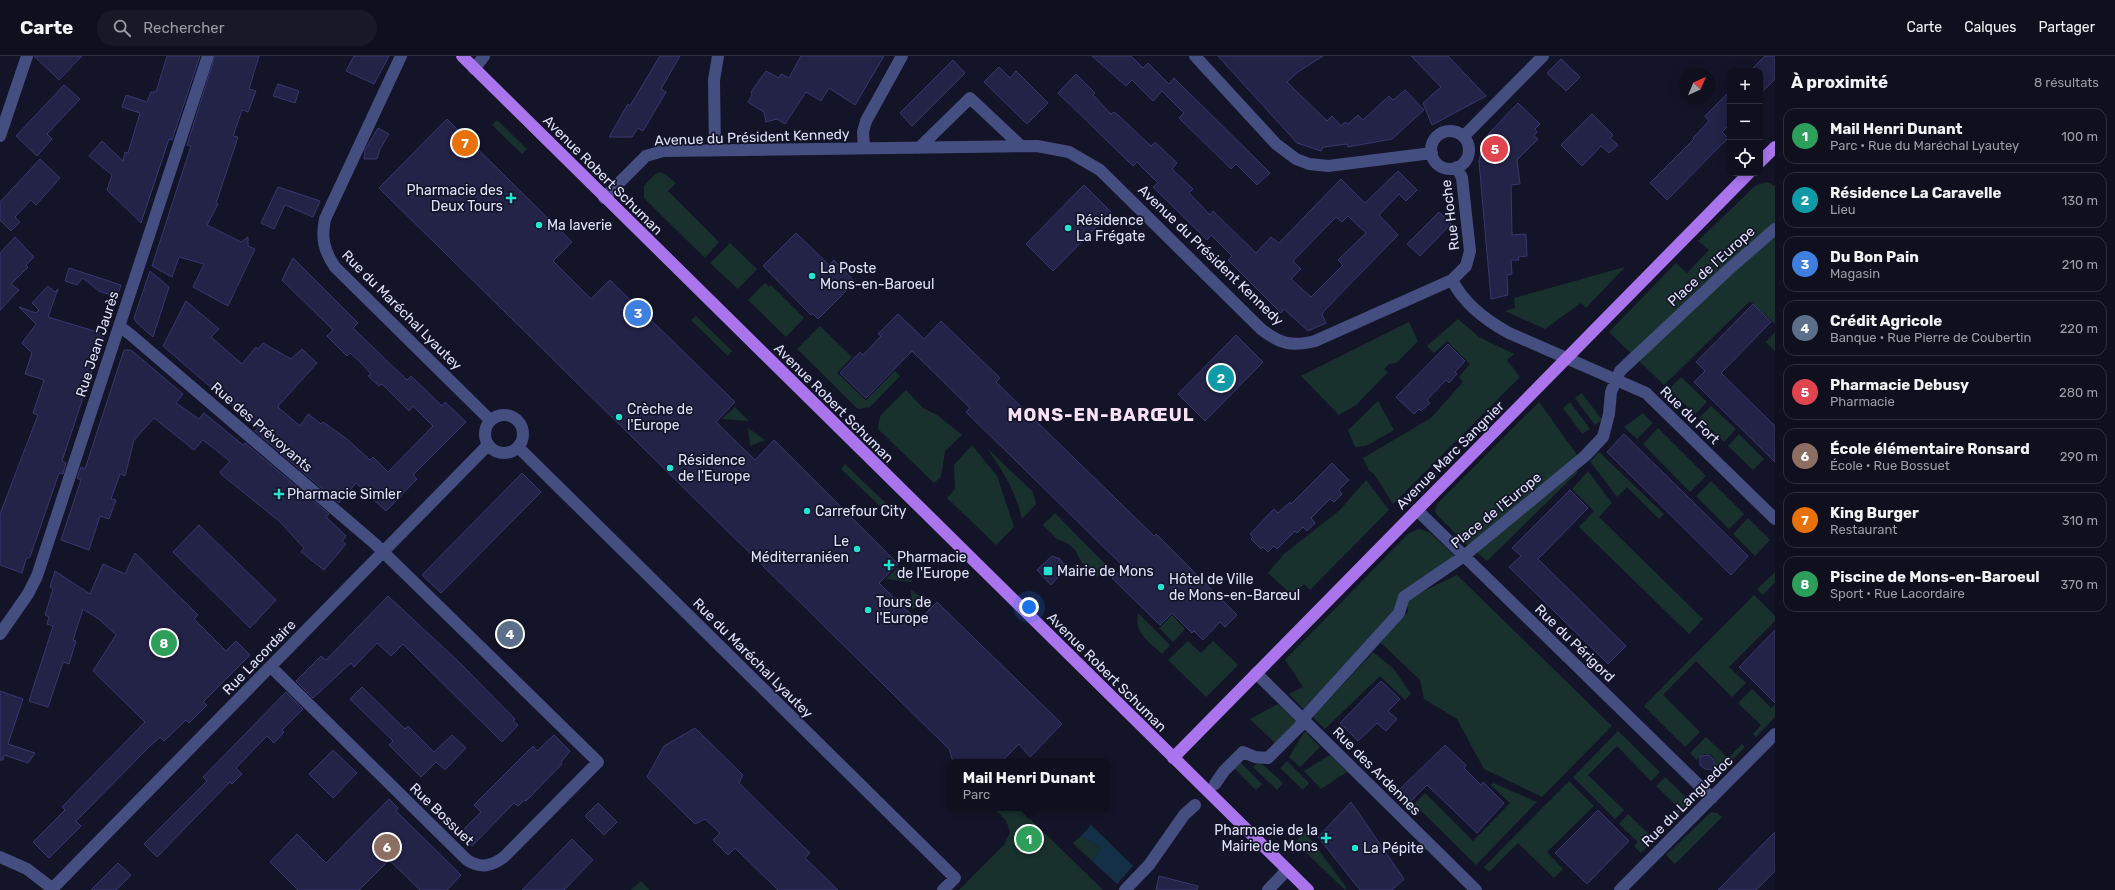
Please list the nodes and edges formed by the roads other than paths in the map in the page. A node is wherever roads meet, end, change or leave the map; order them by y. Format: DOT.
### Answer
graph roads {
  1 [pos="27,56"];
  2 [pos="208,56"];
  3 [pos="401,56"];
  4 [pos="459,56"];
  5 [pos="462,56"];
  6 [pos="484,56"];
  7 [pos="718,56"];
  8 [pos="902,56"];
  9 [pos="1195,56"];
  10 [pos="1543,56"];
  11 [pos="474,69"];
  12 [pos="0,136"];
  13 [pos="1464,136"];
  14 [pos="1021,146"];
  15 [pos="1775,146"];
  16 [pos="864,148"];
  17 [pos="919,148"];
  18 [pos="715,150"];
  19 [pos="1432,153"];
  20 [pos="1763,159"];
  21 [pos="1457,167"];
  22 [pos="1746,176"];
  23 [pos="604,198"];
  24 [pos="1775,229"];
  25 [pos="1452,280"];
  26 [pos="118,326"];
  27 [pos="1566,358"];
  28 [pos="1617,380"];
  29 [pos="490,420"];
  30 [pos="488,446"];
  31 [pos="518,447"];
  32 [pos="1417,510"];
  33 [pos="1775,519"];
  34 [pos="384,552"];
  35 [pos="1464,556"];
  36 [pos="0,634"];
  37 [pos="271,667"];
  38 [pos="1256,673"];
  39 [pos="1303,719"];
  40 [pos="1775,734"];
  41 [pos="1173,758"];
  42 [pos="598,762"];
  43 [pos="1215,784"];
  44 [pos="1712,798"];
  45 [pos="1195,805"];
  46 [pos="0,857"];
  47 [pos="1287,870"];
  48 [pos="52,889"];
  49 [pos="1305,889"];
  50 [pos="943,890"];
  51 [pos="1125,890"];
  52 [pos="1268,890"];
  53 [pos="1476,890"];
  54 [pos="1620,890"];
  1 -- 12 [label="street"];
  2 -- 26 [label="street, Rue Jean Jaurès"];
  3 -- 29 [label="street, Rue du Maréchal Lyautey"];
  4 -- 11 [label="main road, Avenue Robert Schuman"];
  5 -- 11 [label="main road, Avenue Robert Schuman"];
  6 -- 11 [label="street"];
  7 -- 18 [label="street"];
  8 -- 16 [label="street"];
  9 -- 19 [label="street"];
  10 -- 13 [label="street"];
  11 -- 23 [label="main road, Avenue Robert Schuman"];
  13 -- 19 [label="street"];
  13 -- 21 [label="street"];
  14 -- 17 [label="street, Avenue du Président Kennedy"];
  14 -- 17 [label="street"];
  14 -- 25 [label="street, Avenue du Président Kennedy"];
  15 -- 20 [label="main road"];
  16 -- 17 [label="street, Avenue du Président Kennedy"];
  16 -- 18 [label="street, Avenue du Président Kennedy"];
  18 -- 23 [label="street, Avenue du Président Kennedy"];
  19 -- 21 [label="street"];
  21 -- 25 [label="street, Rue Hoche"];
  22 -- 27 [label="main road, Avenue Marc Sangnier"];
  23 -- 41 [label="main road, Avenue Robert Schuman"];
  24 -- 28 [label="street, Place de l'Europe"];
  25 -- 27 [label="street"];
  26 -- 34 [label="street, Rue des Prévoyants"];
  26 -- 36 [label="street, Rue Jean Jaurès"];
  27 -- 28 [label="street, Rue du Fort"];
  27 -- 32 [label="main road, Avenue Marc Sangnier"];
  28 -- 33 [label="street, Rue du Fort"];
  28 -- 35 [label="street, Place de l'Europe"];
  29 -- 30 [label="street"];
  29 -- 31 [label="street"];
  30 -- 31 [label="street"];
  30 -- 34 [label="street, Rue Lacordaire"];
  31 -- 50 [label="street, Rue du Maréchal Lyautey"];
  32 -- 35 [label="street, Rue du Périgord"];
  32 -- 38 [label="main road, Avenue Marc Sangnier"];
  34 -- 37 [label="street, Rue Lacordaire"];
  34 -- 42 [label="street, Rue des Prévoyants"];
  35 -- 39 [label="street, Place de l'Europe"];
  35 -- 44 [label="street, Rue du Périgord"];
  37 -- 42 [label="street, Rue Bossuet"];
  37 -- 48 [label="street, Rue Lacordaire"];
  38 -- 39 [label="street, Rue des Ardennes"];
  38 -- 41 [label="main road, Avenue Marc Sangnier"];
  39 -- 43 [label="street, Place de l'Europe"];
  39 -- 53 [label="street, Rue des Ardennes"];
  40 -- 44 [label="street, Rue du Languedoc"];
  41 -- 47 [label="main road, Avenue Robert Schuman"];
  44 -- 54 [label="street, Rue du Languedoc"];
  45 -- 51 [label="street"];
  46 -- 48 [label="street"];
  47 -- 49 [label="main road, Avenue Robert Schuman"];
  47 -- 52 [label="street"];
}
